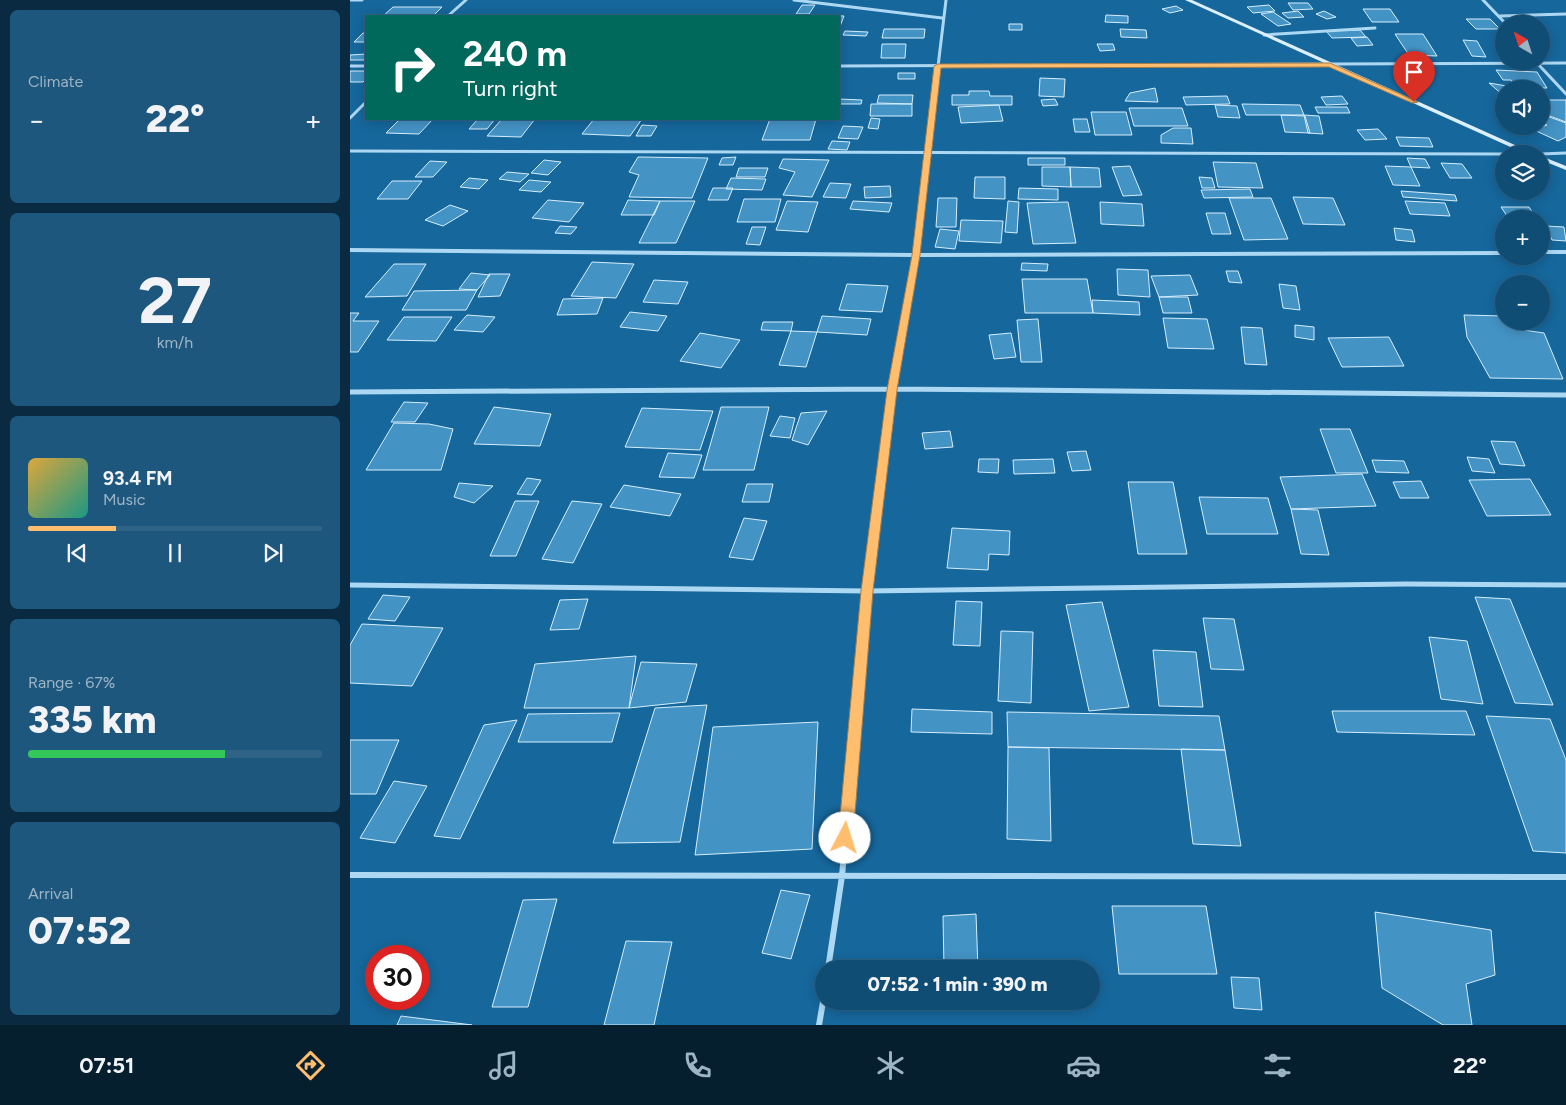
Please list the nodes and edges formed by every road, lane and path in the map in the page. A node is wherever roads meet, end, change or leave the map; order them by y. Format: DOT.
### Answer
graph roads {
  1 [pos="350,0"];
  2 [pos="362,0"];
  3 [pos="466,0"];
  4 [pos="794,0"];
  5 [pos="946,0"];
  6 [pos="1188,0"];
  7 [pos="1483,0"];
  8 [pos="1566,14"];
  9 [pos="449,15"];
  10 [pos="1499,15"];
  11 [pos="1533,15"];
  12 [pos="942,18"];
  13 [pos="1375,28"];
  14 [pos="1263,35"];
  15 [pos="1550,62"];
  16 [pos="1495,63"];
  17 [pos="1566,63"];
  18 [pos="1330,65"];
  19 [pos="350,66"];
  20 [pos="365,66"];
  21 [pos="840,66"];
  22 [pos="938,66"];
  23 [pos="1544,70"];
  24 [pos="1566,94"];
  25 [pos="365,103"];
  26 [pos="350,118"];
  27 [pos="1512,145"];
  28 [pos="350,151"];
  29 [pos="927,152"];
  30 [pos="1566,153"];
  31 [pos="1495,154"];
  32 [pos="1550,155"];
  33 [pos="1550,160"];
  34 [pos="1566,168"];
  35 [pos="350,250"];
  36 [pos="1495,252"];
  37 [pos="1550,252"];
  38 [pos="1566,252"];
  39 [pos="916,255"];
  40 [pos="892,390"];
  41 [pos="350,392"];
  42 [pos="1566,395"];
  43 [pos="350,585"];
  44 [pos="1566,585"];
  45 [pos="867,591"];
  46 [pos="350,875"];
  47 [pos="842,876"];
  48 [pos="1566,877"];
  49 [pos="829,960"];
  50 [pos="822,1010"];
  51 [pos="819,1025"];
  1 -- 2 [label="street"];
  3 -- 9 [label="street"];
  4 -- 12 [label="street"];
  5 -- 12 [label="street"];
  6 -- 14 [label="street"];
  7 -- 10 [label="street"];
  8 -- 11 [label="street"];
  12 -- 22 [label="street"];
  13 -- 14 [label="street"];
  14 -- 18 [label="street"];
  15 -- 17 [label="street"];
  16 -- 18 [label="street"];
  18 -- 22 [label="street"];
  18 -- 27 [label="street"];
  19 -- 20 [label="street"];
  21 -- 22 [label="street"];
  22 -- 29 [label="street"];
  23 -- 24 [label="street"];
  25 -- 26 [label="street"];
  28 -- 29 [label="street"];
  29 -- 31 [label="street"];
  29 -- 39 [label="street"];
  30 -- 32 [label="street"];
  33 -- 34 [label="street"];
  35 -- 39 [label="street"];
  36 -- 39 [label="street"];
  37 -- 38 [label="street"];
  39 -- 40 [label="street"];
  40 -- 41 [label="street"];
  40 -- 42 [label="street"];
  40 -- 45 [label="street"];
  43 -- 45 [label="street"];
  44 -- 45 [label="street"];
  45 -- 47 [label="street"];
  46 -- 47 [label="street"];
  47 -- 48 [label="street"];
  47 -- 49 [label="street"];
  50 -- 51 [label="street"];
}
